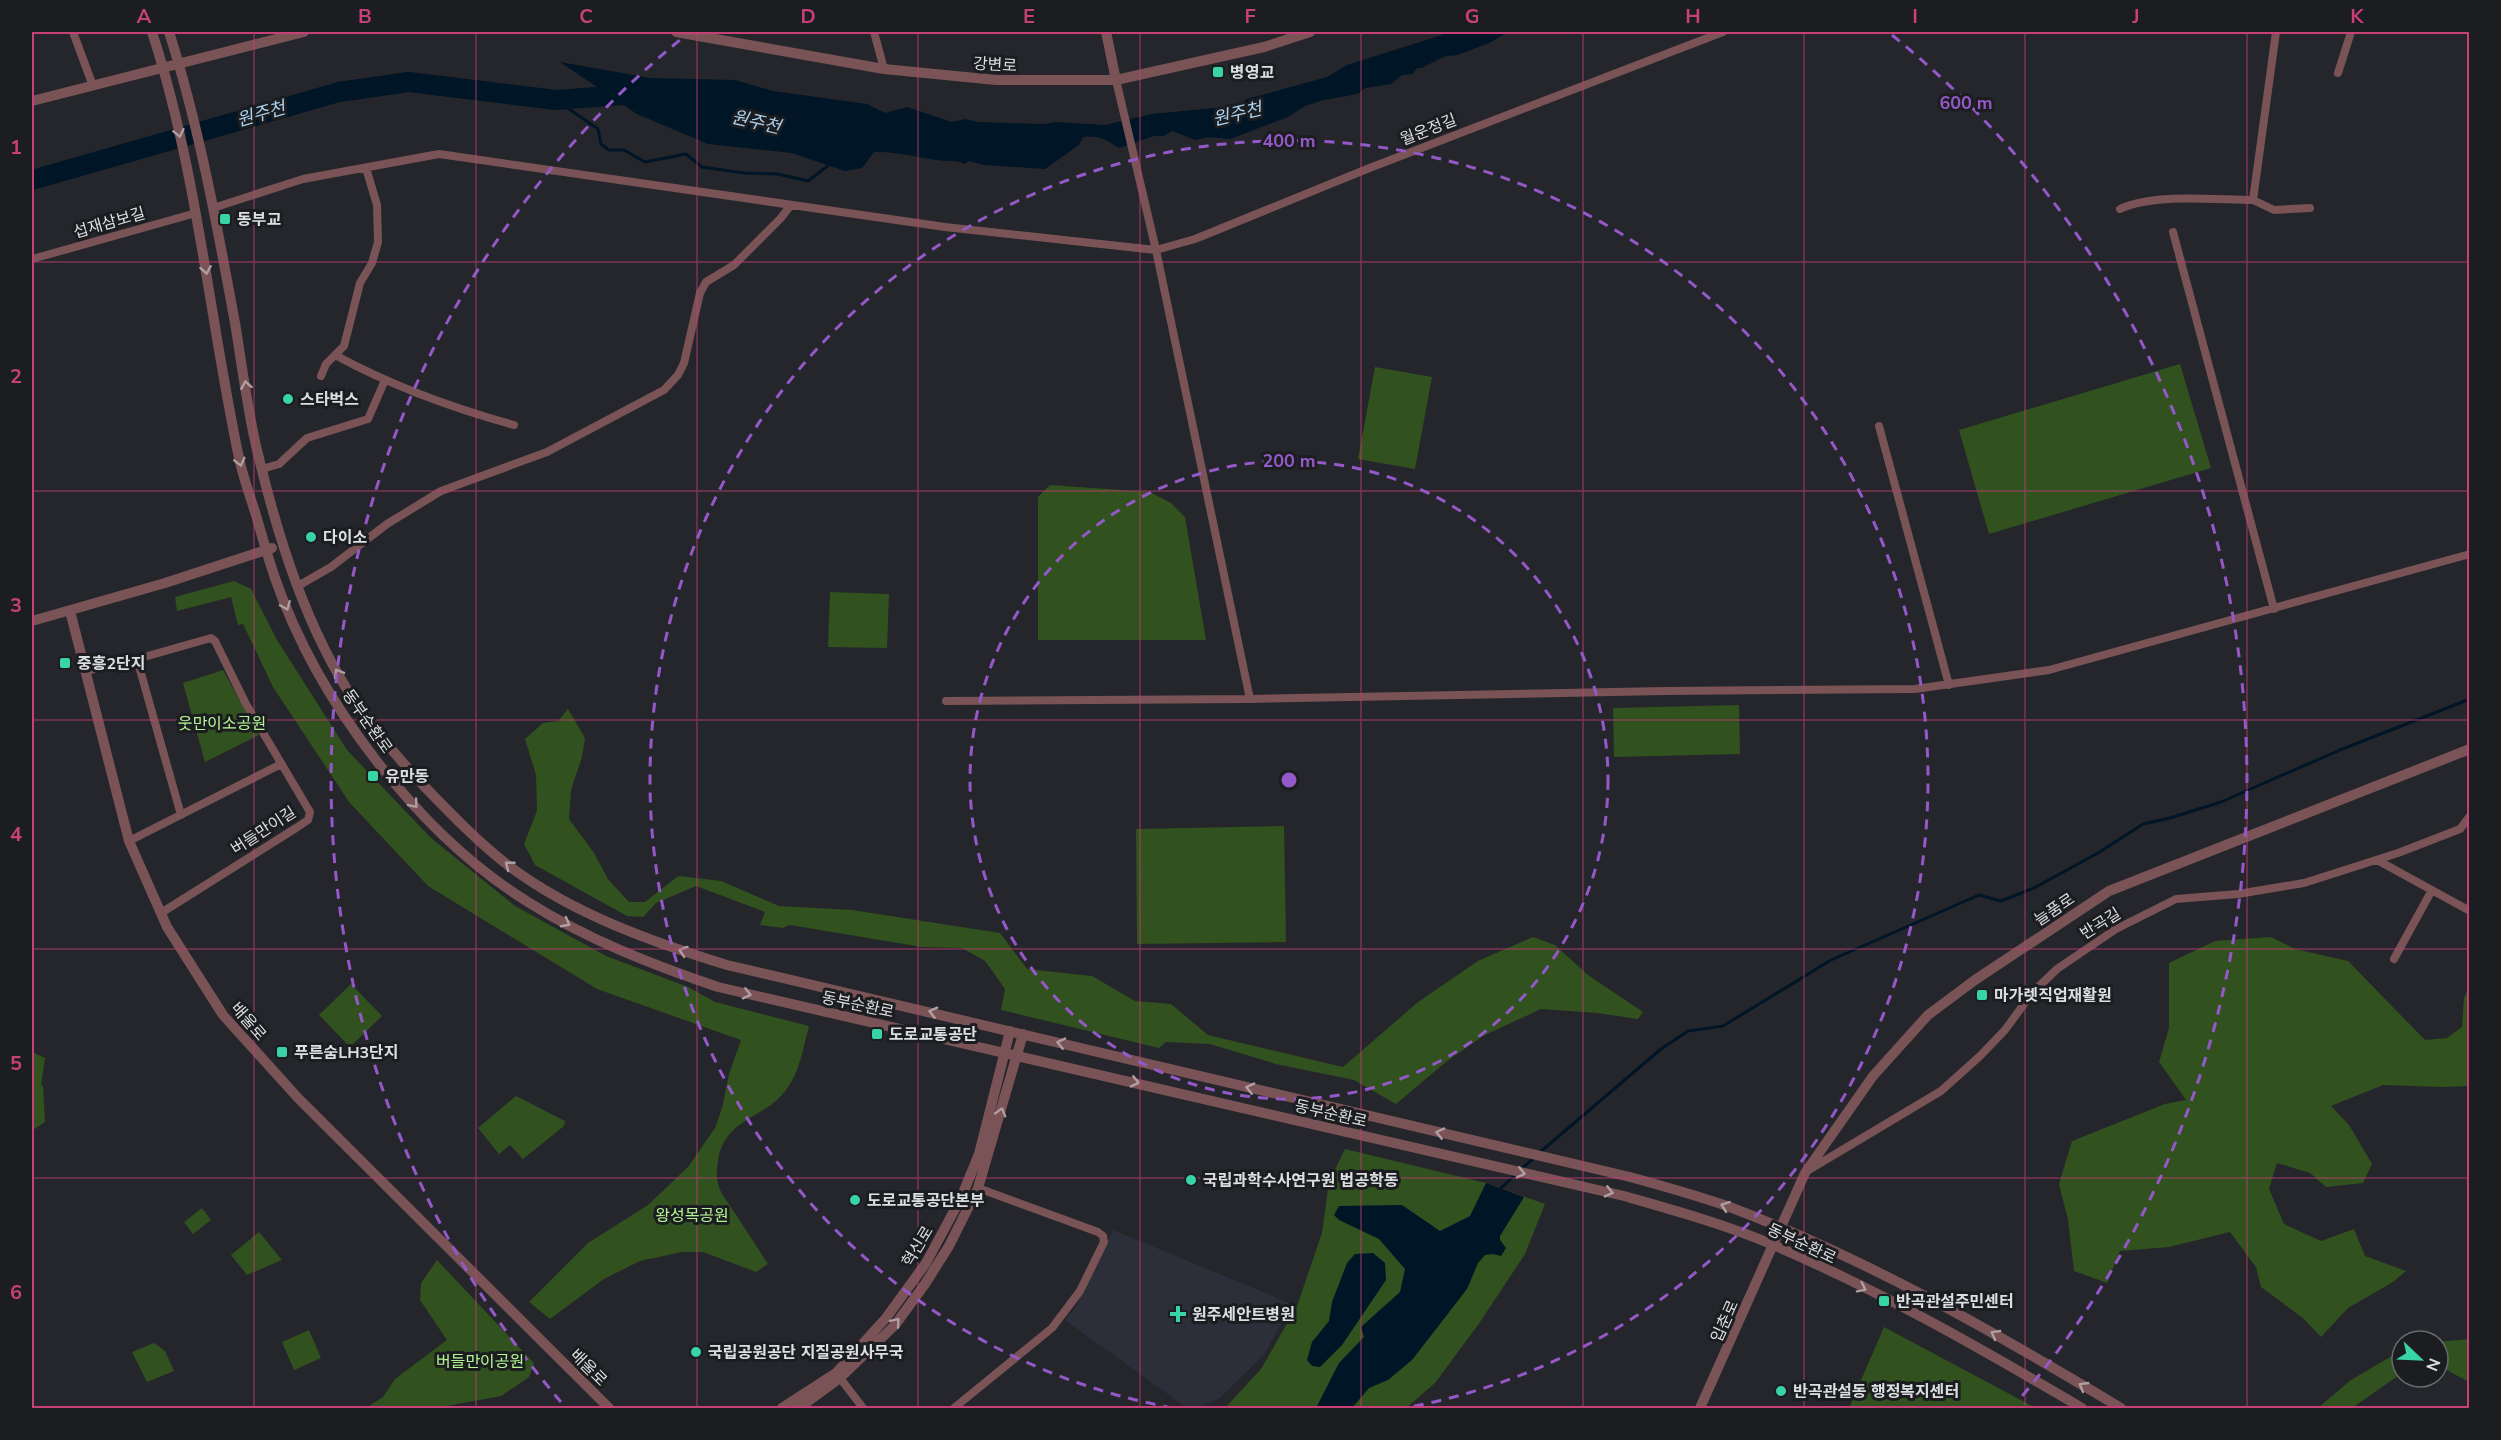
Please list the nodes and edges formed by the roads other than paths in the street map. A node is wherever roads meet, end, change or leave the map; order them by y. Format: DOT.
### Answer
graph roads {
  1 [pos="73,32"];
  2 [pos="152,32"];
  3 [pos="169,32"];
  4 [pos="304,32"];
  5 [pos="676,32"];
  6 [pos="874,32"];
  7 [pos="1106,32"];
  8 [pos="1310,32"];
  9 [pos="1723,32"];
  10 [pos="2276,32"];
  11 [pos="2351,32"];
  12 [pos="180,68"];
  13 [pos="884,69"];
  14 [pos="165,72"];
  15 [pos="2338,73"];
  16 [pos="1116,80"];
  17 [pos="93,86"];
  18 [pos="32,101"];
  19 [pos="366,168"];
  20 [pos="2253,200"];
  21 [pos="791,204"];
  22 [pos="213,208"];
  23 [pos="2310,208"];
  24 [pos="2120,209"];
  25 [pos="195,213"];
  26 [pos="2174,232"];
  27 [pos="1156,250"];
  28 [pos="32,259"];
  29 [pos="335,355"];
  30 [pos="321,375"];
  31 [pos="385,380"];
  32 [pos="514,425"];
  33 [pos="1879,426"];
  34 [pos="262,469"];
  35 [pos="282,544"];
  36 [pos="266,551"];
  37 [pos="2469,554"];
  38 [pos="298,586"];
  39 [pos="2274,609"];
  40 [pos="70,611"];
  41 [pos="32,621"];
  42 [pos="137,659"];
  43 [pos="86,671"];
  44 [pos="1949,685"];
  45 [pos="1250,699"];
  46 [pos="946,701"];
  47 [pos="2469,749"];
  48 [pos="281,764"];
  49 [pos="181,815"];
  50 [pos="2469,816"];
  51 [pos="129,841"];
  52 [pos="2377,860"];
  53 [pos="2432,890"];
  54 [pos="2469,911"];
  55 [pos="161,913"];
  56 [pos="2394,959"];
  57 [pos="1010,1031"];
  58 [pos="1023,1034"];
  59 [pos="1004,1052"];
  60 [pos="1017,1055"];
  61 [pos="1805,1173"];
  62 [pos="978,1188"];
  63 [pos="1779,1227"];
  64 [pos="1771,1244"];
  65 [pos="2045,1363"];
  66 [pos="838,1375"];
  67 [pos="2035,1381"];
  68 [pos="609,1408"];
  69 [pos="782,1408"];
  70 [pos="799,1408"];
  71 [pos="863,1408"];
  72 [pos="954,1408"];
  73 [pos="1700,1408"];
  74 [pos="2082,1408"];
  75 [pos="2121,1408"];
  1 -- 17 [label="street"];
  2 -- 14 [label="street"];
  3 -- 12 [label="street"];
  4 -- 12 [label="street"];
  5 -- 13 [label="street, 강변로"];
  6 -- 13 [label="street"];
  7 -- 16 [label="street"];
  8 -- 16 [label="street, 강변로"];
  9 -- 27 [label="street, 월운정길"];
  10 -- 20 [label="street"];
  11 -- 15 [label="street"];
  12 -- 14 [label="street"];
  12 -- 22 [label="street, 동부순환로"];
  13 -- 16 [label="street, 강변로"];
  14 -- 17 [label="street"];
  14 -- 25 [label="street, 동부순환로, one-way"];
  16 -- 27 [label="street"];
  17 -- 18 [label="street"];
  19 -- 21 [label="street"];
  19 -- 22 [label="street"];
  19 -- 29 [label="street"];
  20 -- 23 [label="street"];
  20 -- 24 [label="street"];
  21 -- 27 [label="street"];
  21 -- 38 [label="street"];
  22 -- 25 [label="street"];
  34 -- 22 [label="street, 동부순환로, one-way"];
  25 -- 28 [label="street, 섭재삼보길"];
  25 -- 36 [label="street, 동부순환로, one-way"];
  26 -- 39 [label="street"];
  27 -- 45 [label="street"];
  29 -- 30 [label="street"];
  29 -- 31 [label="street"];
  31 -- 32 [label="street"];
  31 -- 34 [label="street"];
  33 -- 44 [label="street"];
  34 -- 35 [label="street, 동부순환로"];
  35 -- 36 [label="street"];
  35 -- 38 [label="street, 동부순환로"];
  36 -- 40 [label="street"];
  36 -- 59 [label="street, 동부순환로, one-way"];
  37 -- 39 [label="street"];
  57 -- 38 [label="street, 동부순환로, one-way"];
  39 -- 44 [label="street"];
  40 -- 41 [label="street"];
  40 -- 43 [label="street, 배울로"];
  42 -- 43 [label="street, 버들만이길"];
  42 -- 48 [label="street, 버들만이길"];
  42 -- 49 [label="street"];
  43 -- 51 [label="street, 배울로"];
  44 -- 45 [label="street"];
  45 -- 46 [label="street"];
  47 -- 61 [label="street, 늘품로"];
  48 -- 49 [label="street"];
  48 -- 55 [label="street, 버들만이길"];
  49 -- 51 [label="street"];
  50 -- 52 [label="street, 반곡길"];
  51 -- 55 [label="street, 배울로"];
  52 -- 53 [label="street"];
  52 -- 61 [label="street, 반곡길"];
  53 -- 54 [label="street"];
  53 -- 56 [label="street"];
  55 -- 68 [label="street, 배울로"];
  57 -- 58 [label="street, 동부순환로"];
  57 -- 59 [label="street, 혁신로"];
  58 -- 60 [label="street, 혁신로"];
  63 -- 58 [label="street, 동부순환로, one-way"];
  59 -- 60 [label="street, 동부순환로"];
  59 -- 66 [label="street, 혁신로"];
  62 -- 60 [label="street, 혁신로, one-way"];
  60 -- 64 [label="street, 동부순환로, one-way"];
  61 -- 63 [label="street, 늘품로"];
  66 -- 62 [label="street, 혁신로, one-way"];
  62 -- 72 [label="street"];
  63 -- 64 [label="street, 늘품로"];
  65 -- 63 [label="street, 동부순환로, one-way"];
  64 -- 67 [label="street, 동부순환로, one-way"];
  64 -- 73 [label="street, 입춘로"];
  65 -- 67 [label="street"];
  75 -- 65 [label="street, 동부순환로, one-way"];
  66 -- 69 [label="street, 혁신로"];
  66 -- 70 [label="street, 혁신로"];
  66 -- 71 [label="street"];
  67 -- 74 [label="street, 동부순환로"];
}
